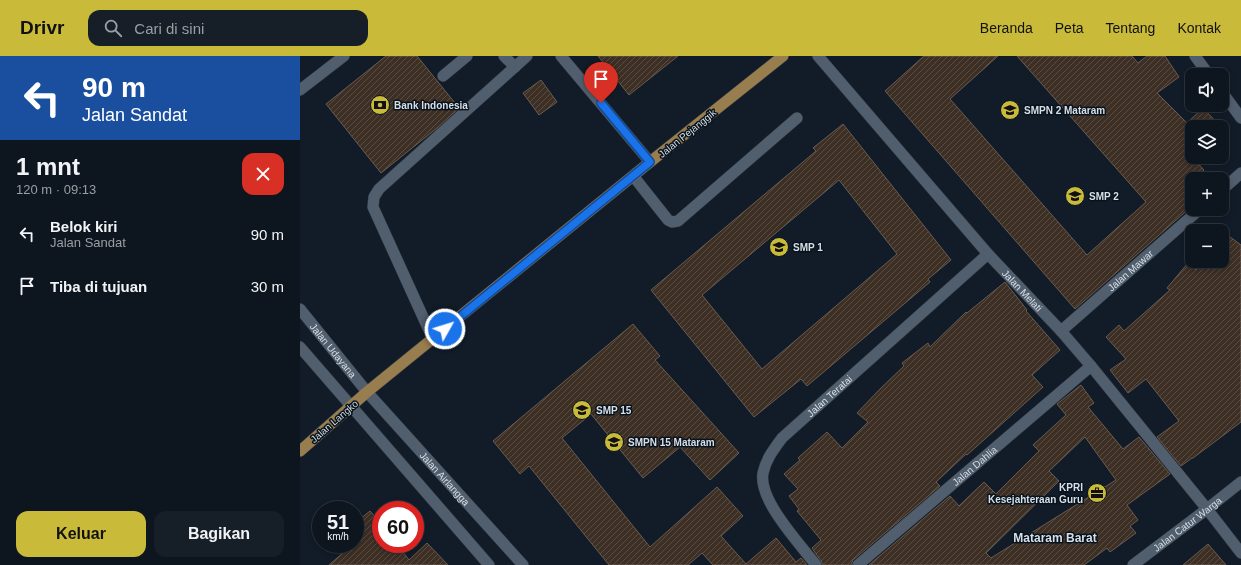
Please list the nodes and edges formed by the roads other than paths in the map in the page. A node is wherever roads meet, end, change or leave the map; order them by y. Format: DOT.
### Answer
graph roads {
  1 [pos="344,56"];
  2 [pos="467,56"];
  3 [pos="504,56"];
  4 [pos="528,56"];
  5 [pos="561,56"];
  6 [pos="783,56"];
  7 [pos="818,56"];
  8 [pos="1195,56"];
  9 [pos="516,67"];
  10 [pos="1204,68"];
  11 [pos="443,76"];
  12 [pos="300,90"];
  13 [pos="1229,102"];
  14 [pos="797,118"];
  15 [pos="1241,118"];
  16 [pos="650,162"];
  17 [pos="1241,173"];
  18 [pos="634,177"];
  19 [pos="1229,184"];
  20 [pos="1192,216"];
  21 [pos="988,254"];
  22 [pos="300,309"];
  23 [pos="1061,331"];
  24 [pos="433,339"];
  25 [pos="300,347"];
  26 [pos="1091,366"];
  27 [pos="367,392"];
  28 [pos="351,406"];
  29 [pos="300,450"];
  30 [pos="1241,482"];
  31 [pos="1207,509"];
  32 [pos="1241,553"];
  33 [pos="489,565"];
  34 [pos="523,565"];
  35 [pos="816,565"];
  36 [pos="858,565"];
  37 [pos="1133,565"];
  1 -- 12 [label="street"];
  2 -- 11 [label="street"];
  3 -- 9 [label="street"];
  4 -- 9 [label="street"];
  5 -- 16 [label="street"];
  6 -- 16 [label="main road, Jalan Pejanggik"];
  7 -- 21 [label="street, Jalan Melati"];
  8 -- 10 [label="street"];
  9 -- 24 [label="street"];
  13 -- 15 [label="street"];
  14 -- 18 [label="street"];
  16 -- 18 [label="main road, Jalan Pejanggik"];
  17 -- 19 [label="street"];
  18 -- 24 [label="main road, Jalan Pejanggik"];
  20 -- 23 [label="street, Jalan Mawar"];
  21 -- 23 [label="street, Jalan Melati"];
  21 -- 35 [label="street, Jalan Teratai"];
  22 -- 27 [label="street, Jalan Udayana"];
  23 -- 26 [label="street, Jalan Melati"];
  24 -- 27 [label="main road, Jalan Pejanggik"];
  25 -- 28 [label="street"];
  26 -- 31 [label="street, Jalan Melati"];
  26 -- 36 [label="street, Jalan Dahlia"];
  27 -- 28 [label="main road, Jalan Langko"];
  27 -- 34 [label="street, Jalan Airlangga"];
  28 -- 29 [label="main road, Jalan Langko"];
  28 -- 33 [label="street"];
  30 -- 31 [label="street, Jalan Catur Warga"];
  31 -- 32 [label="street, Jalan Melati"];
  31 -- 37 [label="street, Jalan Catur Warga"];
}
